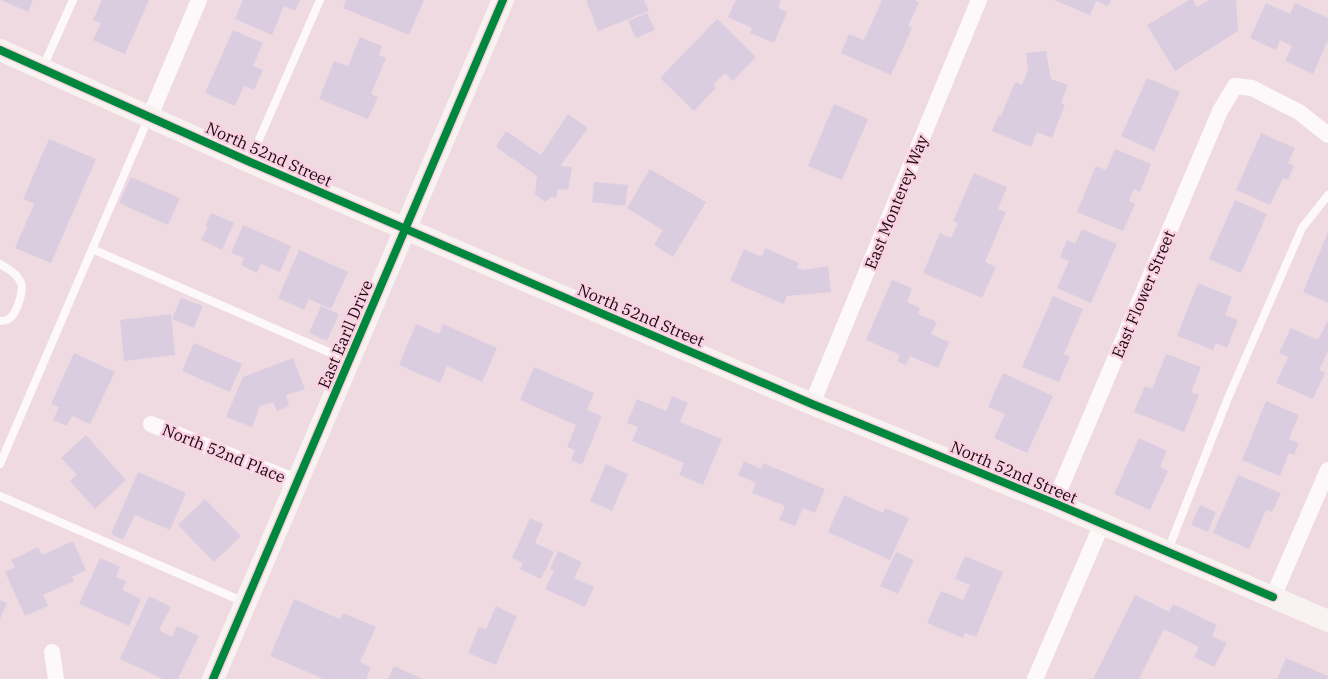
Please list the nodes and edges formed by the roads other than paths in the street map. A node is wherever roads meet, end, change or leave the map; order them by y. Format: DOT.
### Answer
graph roads {
  1 [pos="73,0"];
  2 [pos="199,0"];
  3 [pos="320,0"];
  4 [pos="504,0"];
  5 [pos="978,0"];
  6 [pos="0,50"];
  7 [pos="42,69"];
  8 [pos="150,116"];
  9 [pos="1328,134"];
  10 [pos="250,162"];
  11 [pos="1328,196"];
  12 [pos="406,228"];
  13 [pos="92,249"];
  14 [pos="0,264"];
  15 [pos="0,321"];
  16 [pos="349,361"];
  17 [pos="812,404"];
  18 [pos="151,424"];
  19 [pos="0,464"];
  20 [pos="1328,470"];
  21 [pos="296,482"];
  22 [pos="0,496"];
  23 [pos="1054,503"];
  24 [pos="1102,524"];
  25 [pos="1168,552"];
  26 [pos="1273,598"];
  27 [pos="246,602"];
  28 [pos="1328,621"];
  29 [pos="52,652"];
  30 [pos="56,679"];
  31 [pos="213,679"];
  32 [pos="1035,679"];
  1 -- 7 [label="lane"];
  2 -- 8 [label="street"];
  3 -- 10 [label="lane"];
  4 -- 12 [label="street, East Earll Drive"];
  5 -- 17 [label="street, East Monterey Way"];
  6 -- 7 [label="street, North 52nd Street"];
  7 -- 8 [label="street, North 52nd Street"];
  8 -- 10 [label="street, North 52nd Street"];
  8 -- 13 [label="lane"];
  9 -- 23 [label="street, East Flower Street"];
  10 -- 12 [label="street, North 52nd Street"];
  11 -- 25 [label="lane"];
  12 -- 16 [label="street, East Earll Drive"];
  12 -- 17 [label="street, North 52nd Street"];
  13 -- 16 [label="lane"];
  13 -- 19 [label="lane"];
  14 -- 15 [label="lane"];
  16 -- 21 [label="street, East Earll Drive"];
  17 -- 23 [label="street, North 52nd Street"];
  18 -- 21 [label="street, North 52nd Place"];
  20 -- 26 [label="street"];
  21 -- 27 [label="street, East Earll Drive"];
  22 -- 27 [label="lane"];
  23 -- 24 [label="street, North 52nd Street"];
  24 -- 25 [label="street, North 52nd Street"];
  24 -- 32 [label="street"];
  25 -- 26 [label="street, North 52nd Street"];
  26 -- 28 [label="street, North 52nd Street"];
  27 -- 31 [label="street, East Earll Drive"];
  29 -- 30 [label="street"];
}
